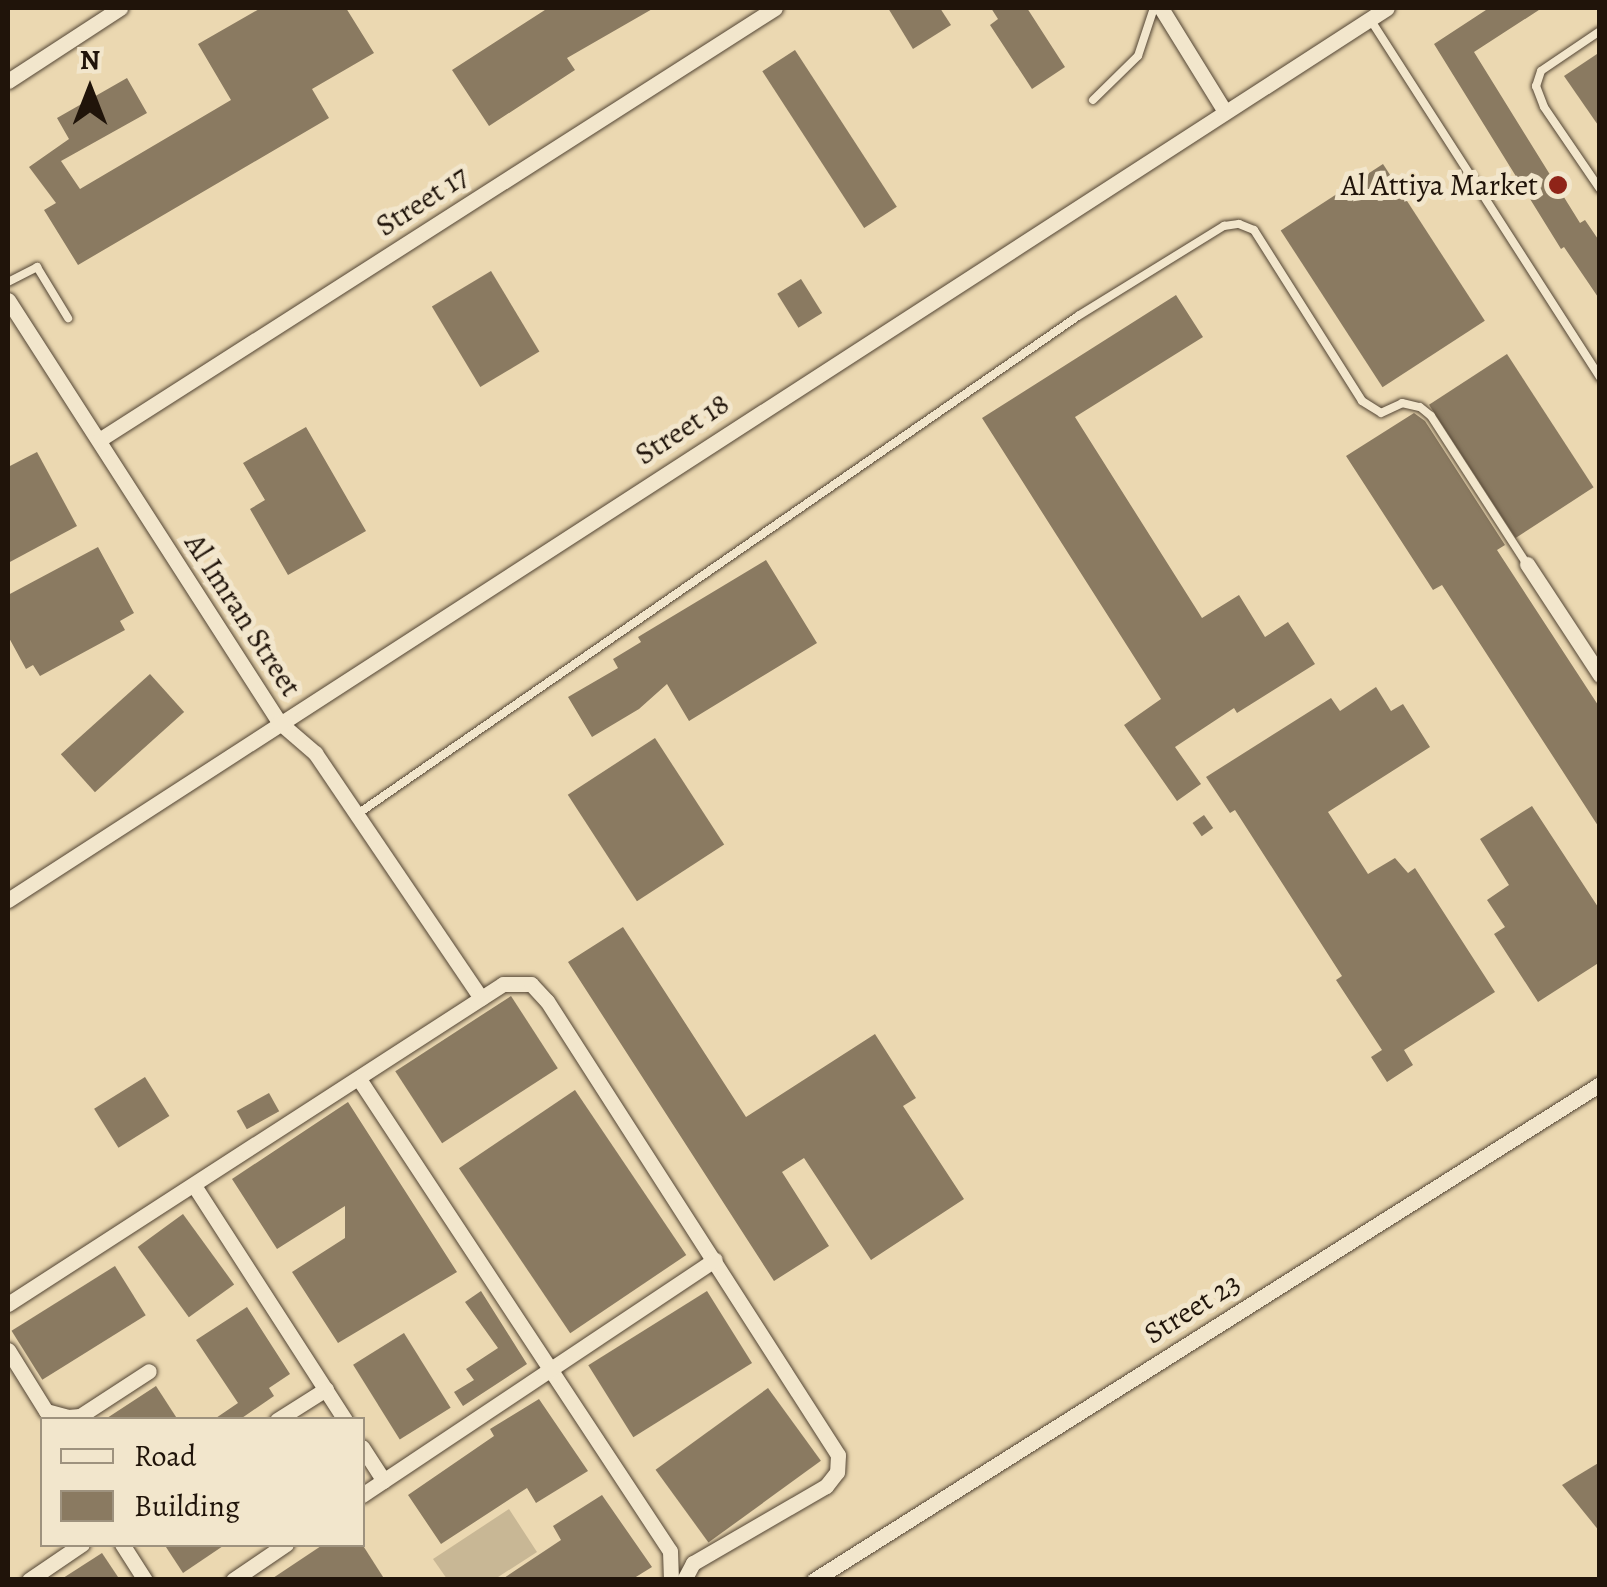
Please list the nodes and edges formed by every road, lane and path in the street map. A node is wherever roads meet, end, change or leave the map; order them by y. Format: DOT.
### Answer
graph roads {
  1 [pos="120,8"];
  2 [pos="775,8"];
  3 [pos="1157,8"];
  4 [pos="1387,8"];
  5 [pos="1370,19"];
  6 [pos="1600,32"];
  7 [pos="8,81"];
  8 [pos="1094,100"];
  9 [pos="1224,110"];
  10 [pos="1600,189"];
  11 [pos="8,282"];
  12 [pos="8,300"];
  13 [pos="68,318"];
  14 [pos="1600,376"];
  15 [pos="99,440"];
  16 [pos="1527,564"];
  17 [pos="1600,675"];
  18 [pos="279,722"];
  19 [pos="356,816"];
  20 [pos="8,900"];
  21 [pos="481,998"];
  22 [pos="359,1079"];
  23 [pos="1600,1084"];
  24 [pos="196,1187"];
  25 [pos="715,1260"];
  26 [pos="8,1304"];
  27 [pos="8,1350"];
  28 [pos="552,1369"];
  29 [pos="149,1371"];
  30 [pos="326,1389"];
  31 [pos="65,1417"];
  32 [pos="74,1417"];
  33 [pos="283,1417"];
  34 [pos="343,1417"];
  35 [pos="365,1452"];
  36 [pos="384,1481"];
  37 [pos="365,1493"];
  38 [pos="78,1547"];
  39 [pos="124,1547"];
  40 [pos="282,1547"];
  41 [pos="29,1580"];
  42 [pos="145,1580"];
  43 [pos="233,1580"];
  44 [pos="671,1580"];
  45 [pos="684,1580"];
  46 [pos="814,1580"];
  1 -- 7 [label="street"];
  2 -- 15 [label="street, Street 17"];
  3 -- 8 [label="lane"];
  3 -- 9 [label="street"];
  4 -- 5 [label="street, Street 18"];
  5 -- 9 [label="street, Street 18"];
  5 -- 14 [label="lane"];
  6 -- 10 [label="lane"];
  9 -- 18 [label="street, Street 18"];
  11 -- 13 [label="lane"];
  12 -- 15 [label="street, Al Imran Street"];
  15 -- 18 [label="street, Al Imran Street"];
  16 -- 17 [label="street"];
  16 -- 19 [label="lane"];
  18 -- 19 [label="street, Al Imran Street"];
  18 -- 20 [label="street, Street 18"];
  19 -- 21 [label="street, Al Imran Street"];
  21 -- 22 [label="street"];
  21 -- 25 [label="street"];
  22 -- 24 [label="street"];
  22 -- 28 [label="street"];
  23 -- 46 [label="street, Street 23"];
  24 -- 26 [label="street"];
  24 -- 30 [label="street"];
  25 -- 28 [label="street"];
  25 -- 45 [label="street"];
  27 -- 31 [label="street"];
  28 -- 36 [label="street"];
  28 -- 44 [label="street"];
  29 -- 32 [label="street"];
  30 -- 33 [label="street"];
  30 -- 34 [label="street"];
  35 -- 36 [label="street"];
  36 -- 37 [label="street"];
  38 -- 41 [label="street"];
  39 -- 42 [label="street"];
  40 -- 43 [label="street"];
}
